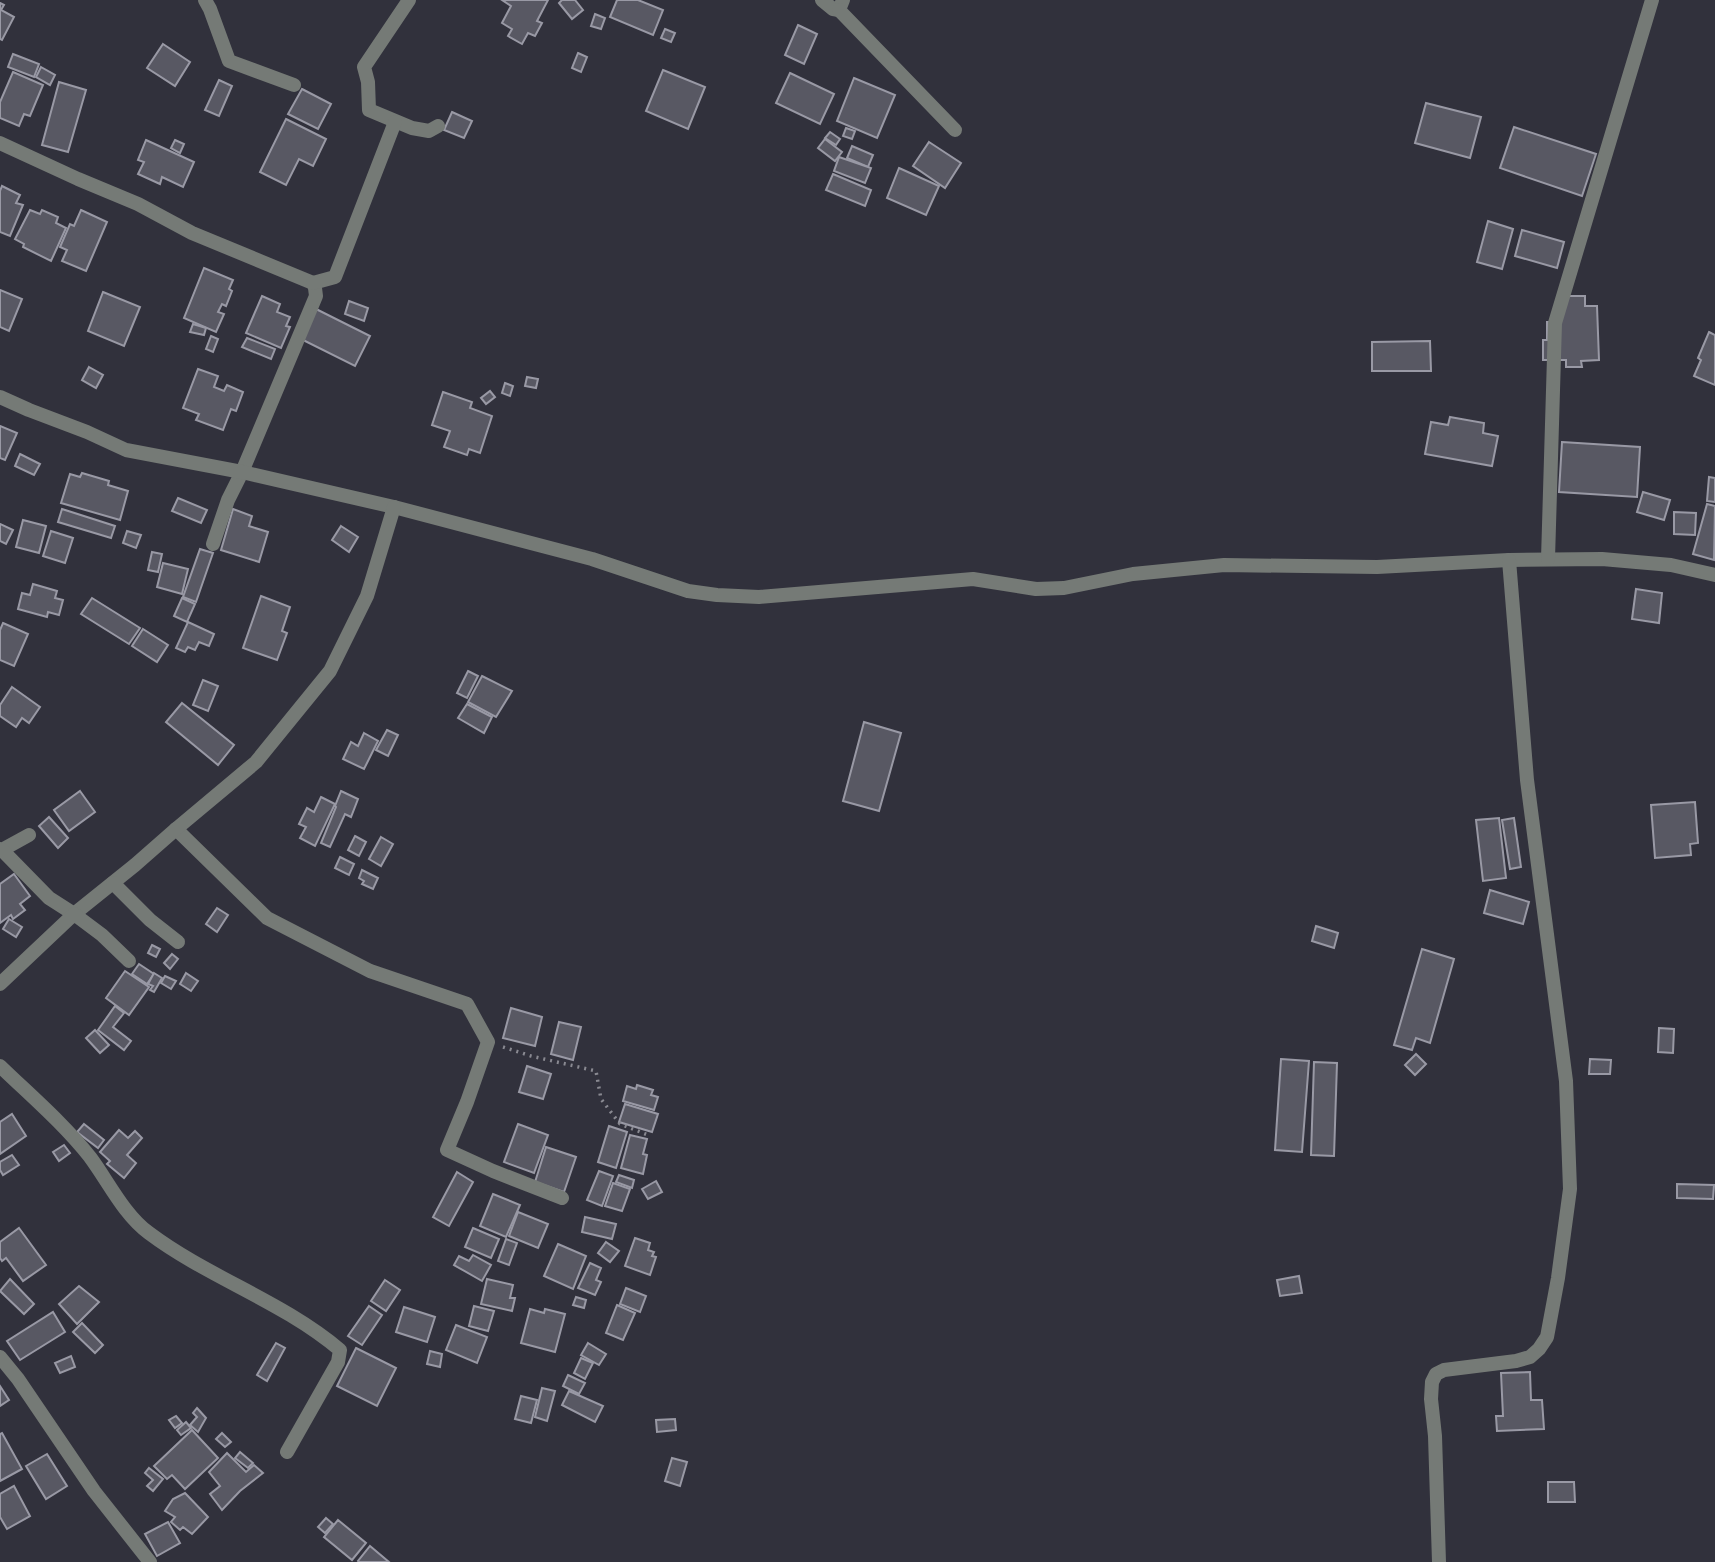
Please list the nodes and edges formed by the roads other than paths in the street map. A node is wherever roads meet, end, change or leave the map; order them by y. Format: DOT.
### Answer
graph roads {
  1 [pos="205,0"];
  2 [pos="409,0"];
  3 [pos="822,0"];
  4 [pos="1652,0"];
  5 [pos="841,5"];
  6 [pos="294,85"];
  7 [pos="395,122"];
  8 [pos="438,126"];
  9 [pos="955,130"];
  10 [pos="0,142"];
  11 [pos="313,283"];
  12 [pos="0,397"];
  13 [pos="242,472"];
  14 [pos="394,508"];
  15 [pos="213,544"];
  16 [pos="1548,559"];
  17 [pos="1509,560"];
  18 [pos="1715,575"];
  19 [pos="176,828"];
  20 [pos="29,835"];
  21 [pos="1,850"];
  22 [pos="113,883"];
  23 [pos="74,914"];
  24 [pos="178,942"];
  25 [pos="129,961"];
  26 [pos="0,984"];
  27 [pos="0,1066"];
  28 [pos="562,1198"];
  29 [pos="0,1357"];
  30 [pos="287,1452"];
  31 [pos="150,1562"];
  32 [pos="1439,1562"];
  1 -- 6 [label="street"];
  2 -- 7 [label="street"];
  3 -- 5 [label="street"];
  4 -- 16 [label="street"];
  5 -- 9 [label="street"];
  7 -- 8 [label="street"];
  7 -- 11 [label="street"];
  10 -- 11 [label="street"];
  11 -- 13 [label="street"];
  12 -- 13 [label="street"];
  13 -- 14 [label="street"];
  13 -- 15 [label="street"];
  14 -- 17 [label="street"];
  14 -- 19 [label="street"];
  16 -- 17 [label="street"];
  16 -- 18 [label="street"];
  17 -- 32 [label="street"];
  19 -- 22 [label="street"];
  19 -- 28 [label="street"];
  20 -- 21 [label="street"];
  21 -- 23 [label="street"];
  22 -- 23 [label="street"];
  22 -- 24 [label="street"];
  23 -- 25 [label="street"];
  23 -- 26 [label="street"];
  27 -- 30 [label="street"];
  29 -- 31 [label="street"];
}
